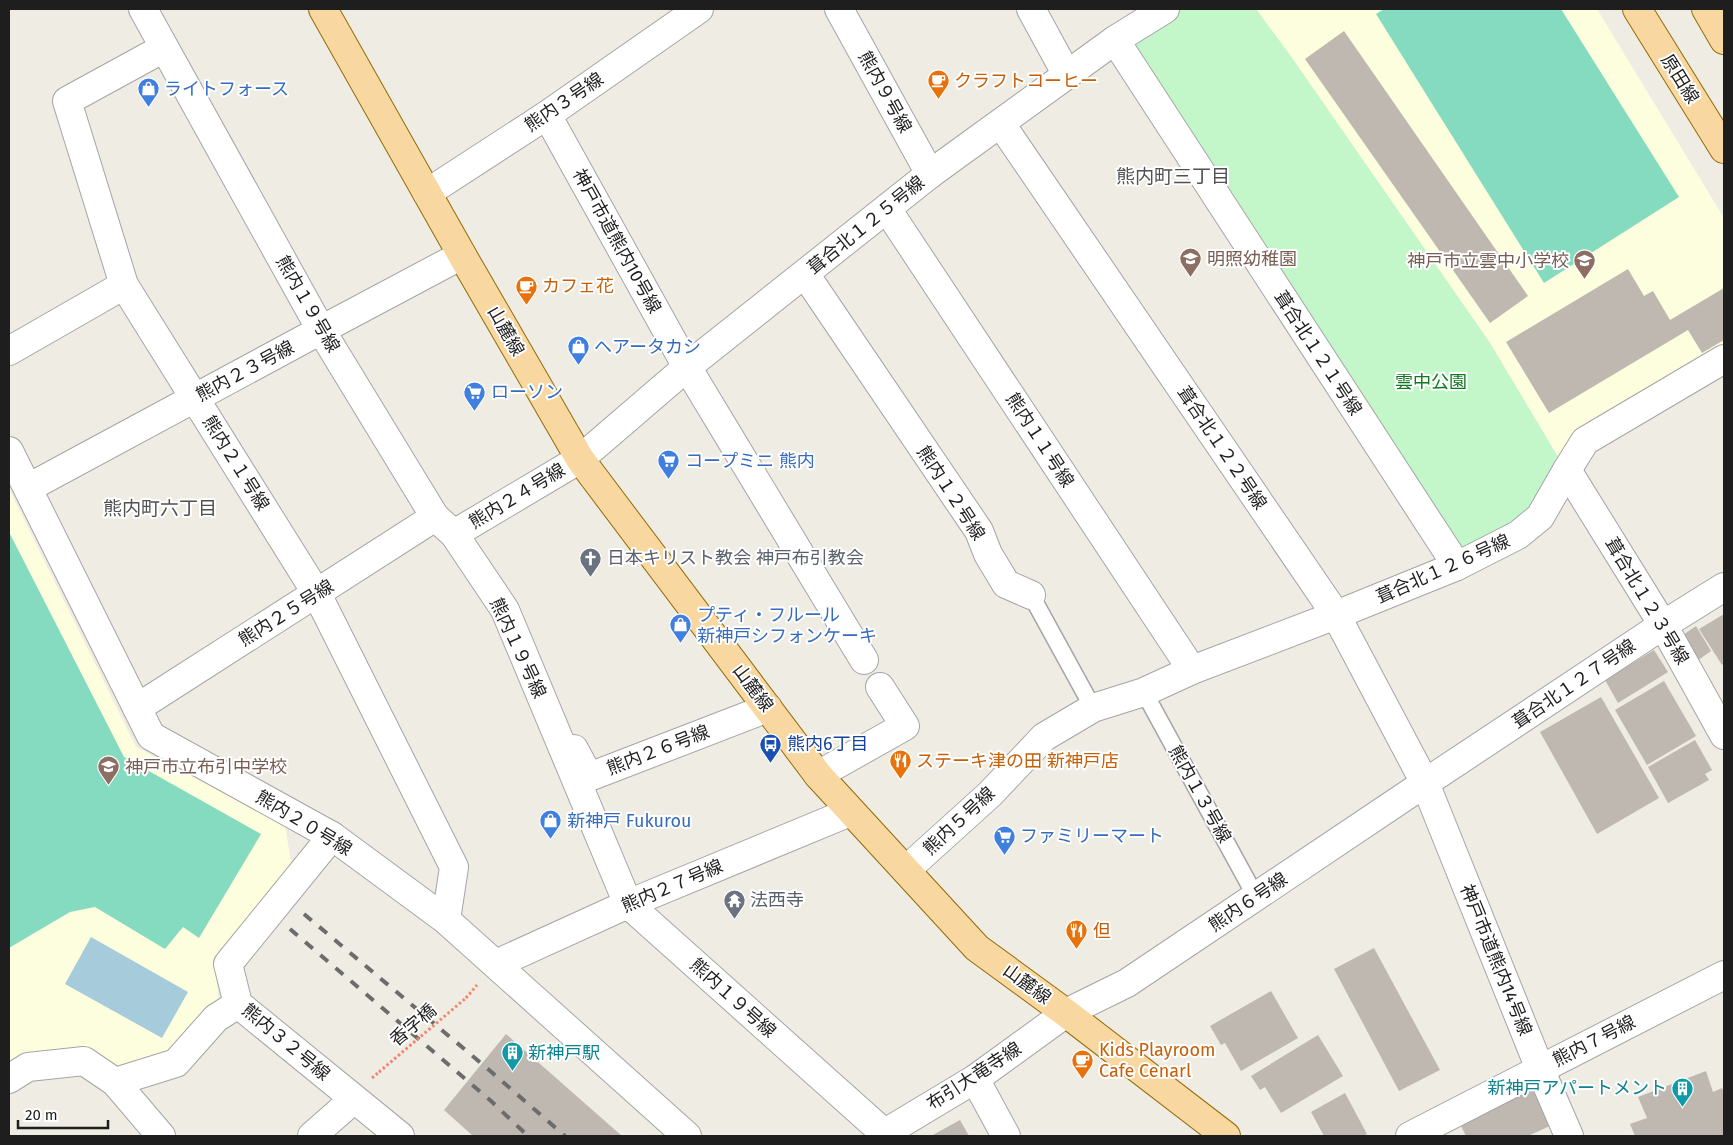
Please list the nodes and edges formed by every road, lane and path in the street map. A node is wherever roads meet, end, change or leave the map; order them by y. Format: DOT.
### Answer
graph roads {
  1 [pos="143,9"];
  2 [pos="323,9"];
  3 [pos="700,9"];
  4 [pos="840,9"];
  5 [pos="1031,9"];
  6 [pos="1165,9"];
  7 [pos="1637,9"];
  8 [pos="1706,9"];
  9 [pos="1137,16"];
  10 [pos="1115,40"];
  11 [pos="1724,40"];
  12 [pos="164,48"];
  13 [pos="1068,75"];
  14 [pos="547,115"];
  15 [pos="1001,124"];
  16 [pos="1724,149"];
  17 [pos="930,174"];
  18 [pos="427,193"];
  19 [pos="887,209"];
  20 [pos="462,256"];
  21 [pos="805,274"];
  22 [pos="124,285"];
  23 [pos="321,330"];
  24 [pos="9,351"];
  25 [pos="1724,359"];
  26 [pos="687,367"];
  27 [pos="196,398"];
  28 [pos="9,451"];
  29 [pos="580,459"];
  30 [pos="1567,470"];
  31 [pos="28,488"];
  32 [pos="445,526"];
  33 [pos="1456,566"];
  34 [pos="1724,587"];
  35 [pos="317,594"];
  36 [pos="1031,596"];
  37 [pos="1336,616"];
  38 [pos="1663,625"];
  39 [pos="864,660"];
  40 [pos="1192,670"];
  41 [pos="880,687"];
  42 [pos="1144,692"];
  43 [pos="137,708"];
  44 [pos="768,708"];
  45 [pos="1094,708"];
  46 [pos="1724,734"];
  47 [pos="566,755"];
  48 [pos="818,775"];
  49 [pos="1425,783"];
  50 [pos="850,812"];
  51 [pos="332,836"];
  52 [pos="906,870"];
  53 [pos="1256,897"];
  54 [pos="628,904"];
  55 [pos="446,920"];
  56 [pos="496,964"];
  57 [pos="1724,974"];
  58 [pos="466,998"];
  59 [pos="238,1004"];
  60 [pos="1066,1013"];
  61 [pos="1540,1069"];
  62 [pos="379,1072"];
  63 [pos="9,1079"];
  64 [pos="975,1079"];
  65 [pos="115,1082"];
  66 [pos="354,1099"];
  67 [pos="882,1135"];
  68 [pos="161,1136"];
  69 [pos="312,1136"];
  70 [pos="400,1136"];
  71 [pos="687,1136"];
  72 [pos="1006,1136"];
  73 [pos="1226,1136"];
  74 [pos="1410,1136"];
  75 [pos="1569,1136"];
  1 -- 12 [label="street, 熊内１９号線"];
  2 -- 18 [label="main road, 山麓線"];
  3 -- 14 [label="street, 熊内３号線"];
  4 -- 17 [label="street, 熊内９号線"];
  5 -- 13 [label="street"];
  6 -- 9 [label="street, 葺合北１２５号線"];
  7 -- 16 [label="main road, 原田線"];
  8 -- 11 [label="main road"];
  9 -- 10 [label="street, 葺合北１２５号線"];
  10 -- 13 [label="street, 葺合北１２５号線"];
  10 -- 33 [label="street, 葺合北１２１号線"];
  12 -- 22 [label="street, 熊内２１号線"];
  12 -- 23 [label="street, 熊内１９号線"];
  13 -- 15 [label="street, 葺合北１２５号線"];
  14 -- 18 [label="street, 熊内３号線"];
  14 -- 26 [label="street, 神戸市道熊内10号線"];
  15 -- 17 [label="street, 葺合北１２５号線"];
  15 -- 37 [label="street, 葺合北１２２号線"];
  17 -- 19 [label="street, 葺合北１２５号線"];
  18 -- 20 [label="main road, 山麓線"];
  19 -- 21 [label="street, 葺合北１２５号線"];
  19 -- 40 [label="street, 熊内１１号線"];
  20 -- 23 [label="street, 熊内２３号線"];
  20 -- 29 [label="main road, 山麓線"];
  21 -- 26 [label="street, 葺合北１２５号線"];
  21 -- 36 [label="street, 熊内１２号線"];
  22 -- 24 [label="street"];
  22 -- 27 [label="street, 熊内２１号線"];
  23 -- 27 [label="street, 熊内２３号線"];
  23 -- 32 [label="street, 熊内１９号線"];
  25 -- 30 [label="street, 葺合北１２６号線"];
  26 -- 29 [label="street, 葺合北１２５号線"];
  26 -- 39 [label="street, 神戸市道熊内10号線"];
  27 -- 31 [label="street, 熊内２３号線"];
  27 -- 35 [label="street, 熊内２１号線"];
  28 -- 31 [label="street, 熊内２０号線"];
  29 -- 32 [label="street, 熊内２４号線"];
  29 -- 44 [label="main road, 山麓線"];
  30 -- 33 [label="street, 葺合北１２６号線"];
  30 -- 38 [label="street, 葺合北１２３号線"];
  31 -- 43 [label="street, 熊内２０号線"];
  32 -- 35 [label="street, 熊内２５号線"];
  32 -- 47 [label="street, 熊内１９号線"];
  33 -- 37 [label="street, 葺合北１２６号線"];
  34 -- 38 [label="street, 葺合北１２７号線"];
  35 -- 43 [label="street, 熊内２５号線"];
  35 -- 55 [label="street, 熊内２１号線"];
  36 -- 45 [label="lane, 熊内１２号線"];
  37 -- 40 [label="street, 葺合北１２６号線"];
  37 -- 49 [label="street, 葺合北１２２号線"];
  38 -- 46 [label="street, 葺合北１２３号線"];
  38 -- 49 [label="street, 葺合北１２７号線"];
  40 -- 42 [label="street, 熊内５号線"];
  41 -- 48 [label="street"];
  42 -- 45 [label="street, 熊内５号線"];
  42 -- 53 [label="lane, 熊内１３号線"];
  43 -- 51 [label="street, 熊内２０号線"];
  44 -- 47 [label="street, 熊内２６号線"];
  44 -- 48 [label="main road, 山麓線"];
  45 -- 52 [label="street, 熊内５号線"];
  47 -- 54 [label="street, 熊内１９号線"];
  48 -- 50 [label="main road, 山麓線"];
  49 -- 53 [label="street, 熊内６号線"];
  49 -- 61 [label="street, 神戸市道熊内14号線"];
  50 -- 52 [label="main road, 山麓線"];
  50 -- 54 [label="street, 熊内２７号線"];
  51 -- 55 [label="street, 熊内２０号線"];
  51 -- 59 [label="street, 熊内３２号線"];
  52 -- 60 [label="main road, 山麓線"];
  53 -- 60 [label="street, 熊内６号線"];
  54 -- 56 [label="street, 熊内２７号線"];
  54 -- 67 [label="street, 熊内１９号線"];
  55 -- 56 [label="street, 熊内２０号線"];
  56 -- 71 [label="street, 熊内２０号線"];
  57 -- 61 [label="street, 熊内７号線"];
  58 -- 62 [label="path, 香字橋, bridge"];
  59 -- 65 [label="street"];
  59 -- 66 [label="street, 熊内３２号線"];
  60 -- 64 [label="street, 布引大竜寺線"];
  60 -- 73 [label="main road, 山麓線"];
  61 -- 74 [label="street, 熊内７号線"];
  61 -- 75 [label="street, 神戸市道熊内14号線"];
  63 -- 65 [label="street"];
  64 -- 67 [label="street, 布引大竜寺線"];
  64 -- 72 [label="street"];
  65 -- 68 [label="street"];
  66 -- 69 [label="street"];
  66 -- 70 [label="street, 熊内３２号線"];
}
